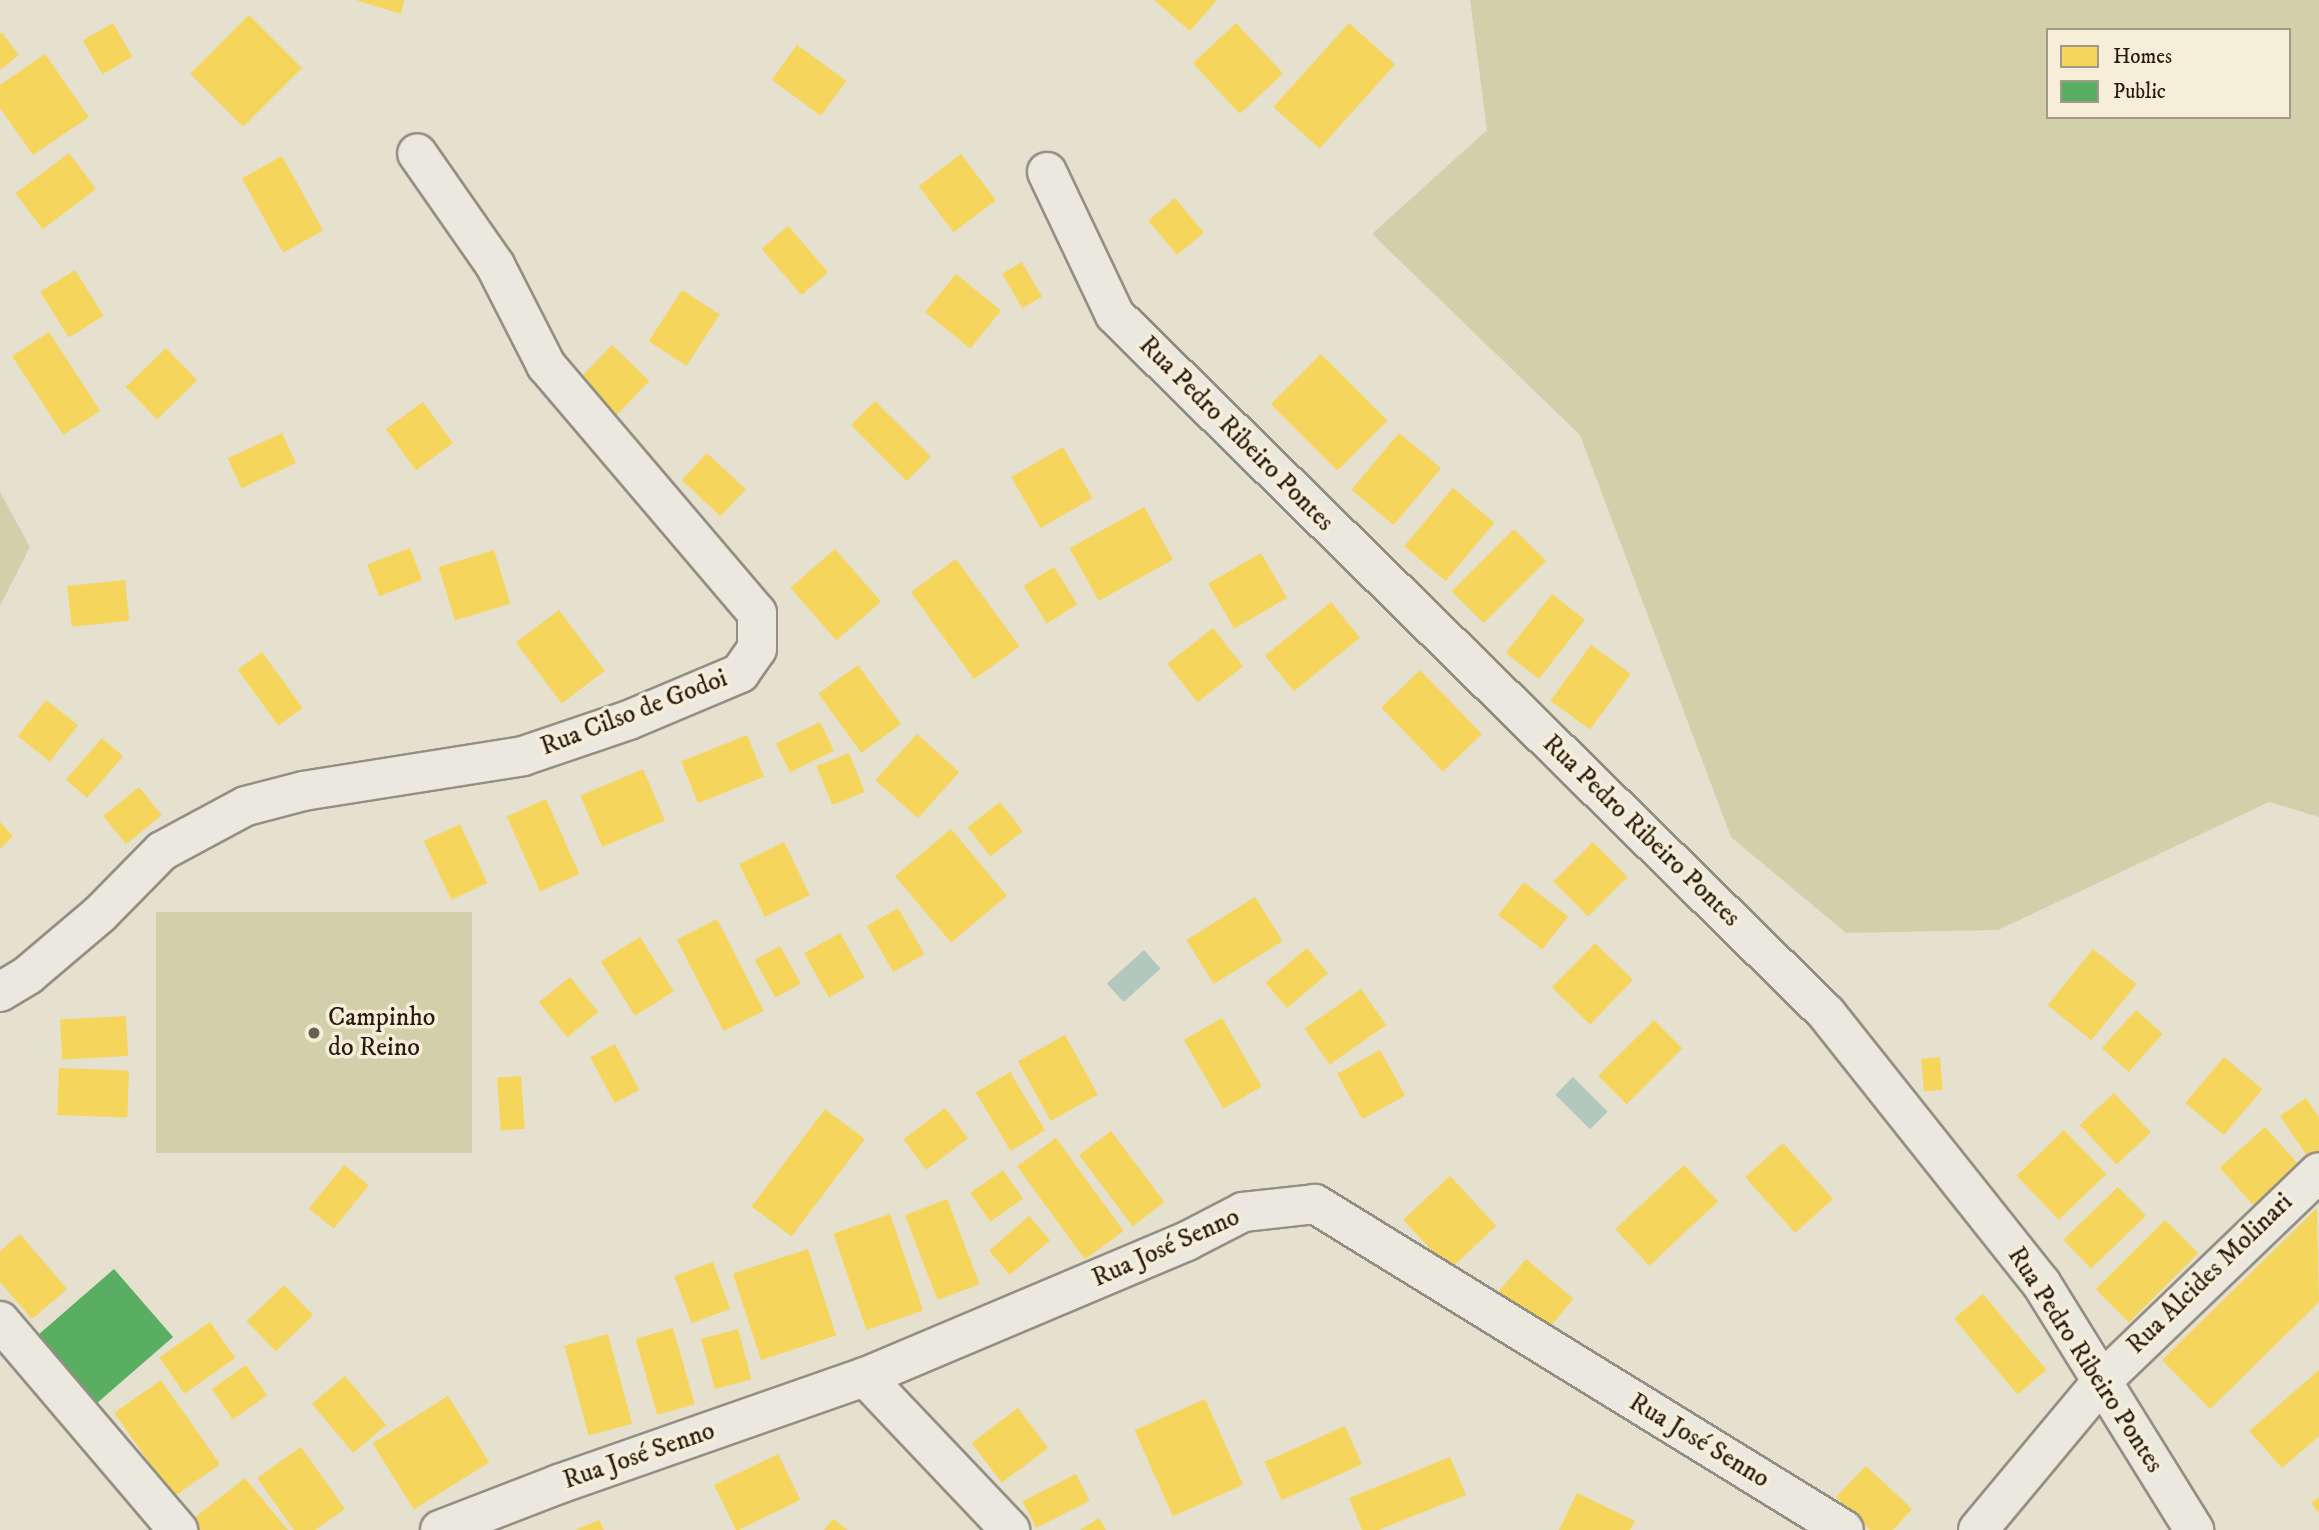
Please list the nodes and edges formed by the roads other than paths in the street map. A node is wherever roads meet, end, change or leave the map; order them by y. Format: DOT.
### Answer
graph roads {
  1 [pos="417,153"];
  2 [pos="1047,172"];
  3 [pos="0,992"];
  4 [pos="2319,1172"];
  5 [pos="0,1321"];
  6 [pos="865,1377"];
  7 [pos="2104,1379"];
  8 [pos="453,1528"];
  9 [pos="178,1530"];
  10 [pos="1010,1530"];
  11 [pos="1844,1530"];
  12 [pos="1978,1530"];
  13 [pos="2194,1530"];
  1 -- 3 [label="street, Rua Cilso de Godoi"];
  2 -- 7 [label="street, Rua Pedro Ribeiro Pontes"];
  4 -- 7 [label="street, Rua Alcides Molinari"];
  5 -- 9 [label="street"];
  6 -- 8 [label="street, Rua José Senno"];
  6 -- 10 [label="street"];
  6 -- 11 [label="street, Rua José Senno"];
  7 -- 12 [label="street, Rua Alcides Molinari"];
  7 -- 13 [label="street, Rua Pedro Ribeiro Pontes"];
}
